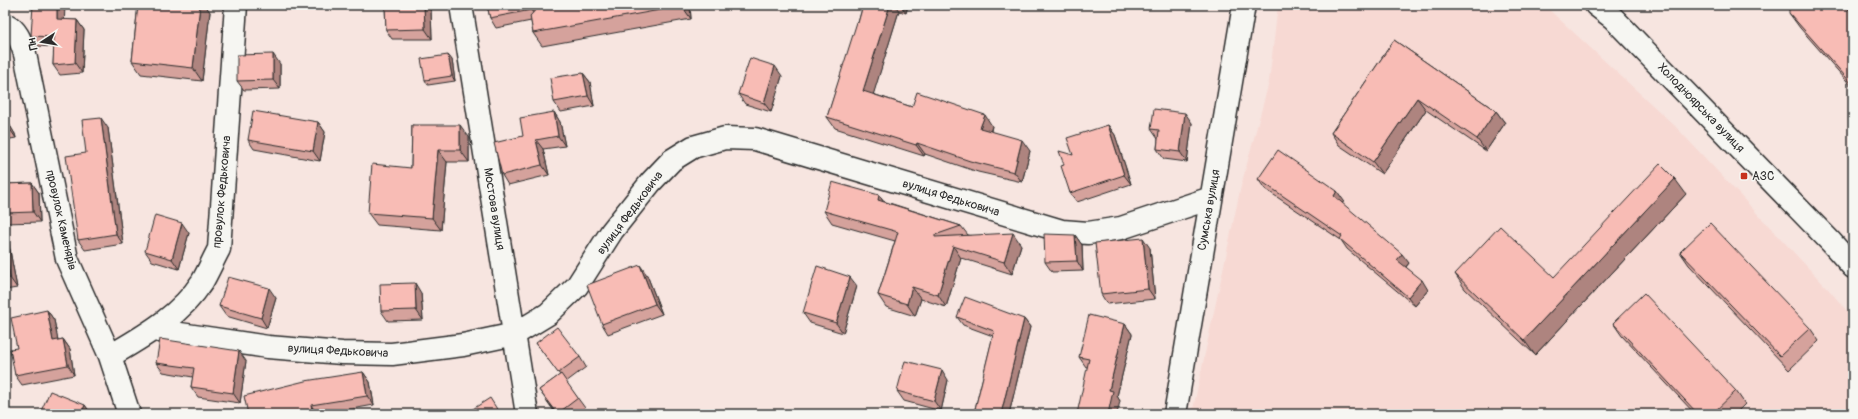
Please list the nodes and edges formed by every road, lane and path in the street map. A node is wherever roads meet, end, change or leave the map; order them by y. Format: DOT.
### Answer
graph roads {
  1 [pos="236,5"];
  2 [pos="461,5"];
  3 [pos="1244,5"];
  4 [pos="1596,5"];
  5 [pos="5,24"];
  6 [pos="1211,198"];
  7 [pos="1853,267"];
  8 [pos="153,330"];
  9 [pos="515,334"];
  10 [pos="110,356"];
  11 [pos="129,414"];
  12 [pos="527,414"];
  13 [pos="1175,414"];
  1 -- 8 [label="street, провулок Федьковича"];
  2 -- 9 [label="street, Мостова вулиця"];
  3 -- 6 [label="street, Сумська вулиця"];
  4 -- 7 [label="street, Холодноярська вулиця"];
  5 -- 10 [label="street, провулок Каменярів"];
  6 -- 9 [label="street, вулиця Федьковича"];
  6 -- 13 [label="street, Сумська вулиця"];
  8 -- 9 [label="street, вулиця Федьковича"];
  8 -- 10 [label="street, провулок Федьковича"];
  9 -- 12 [label="street, Мостова вулиця"];
  10 -- 11 [label="street, провулок Каменярів"];
}
